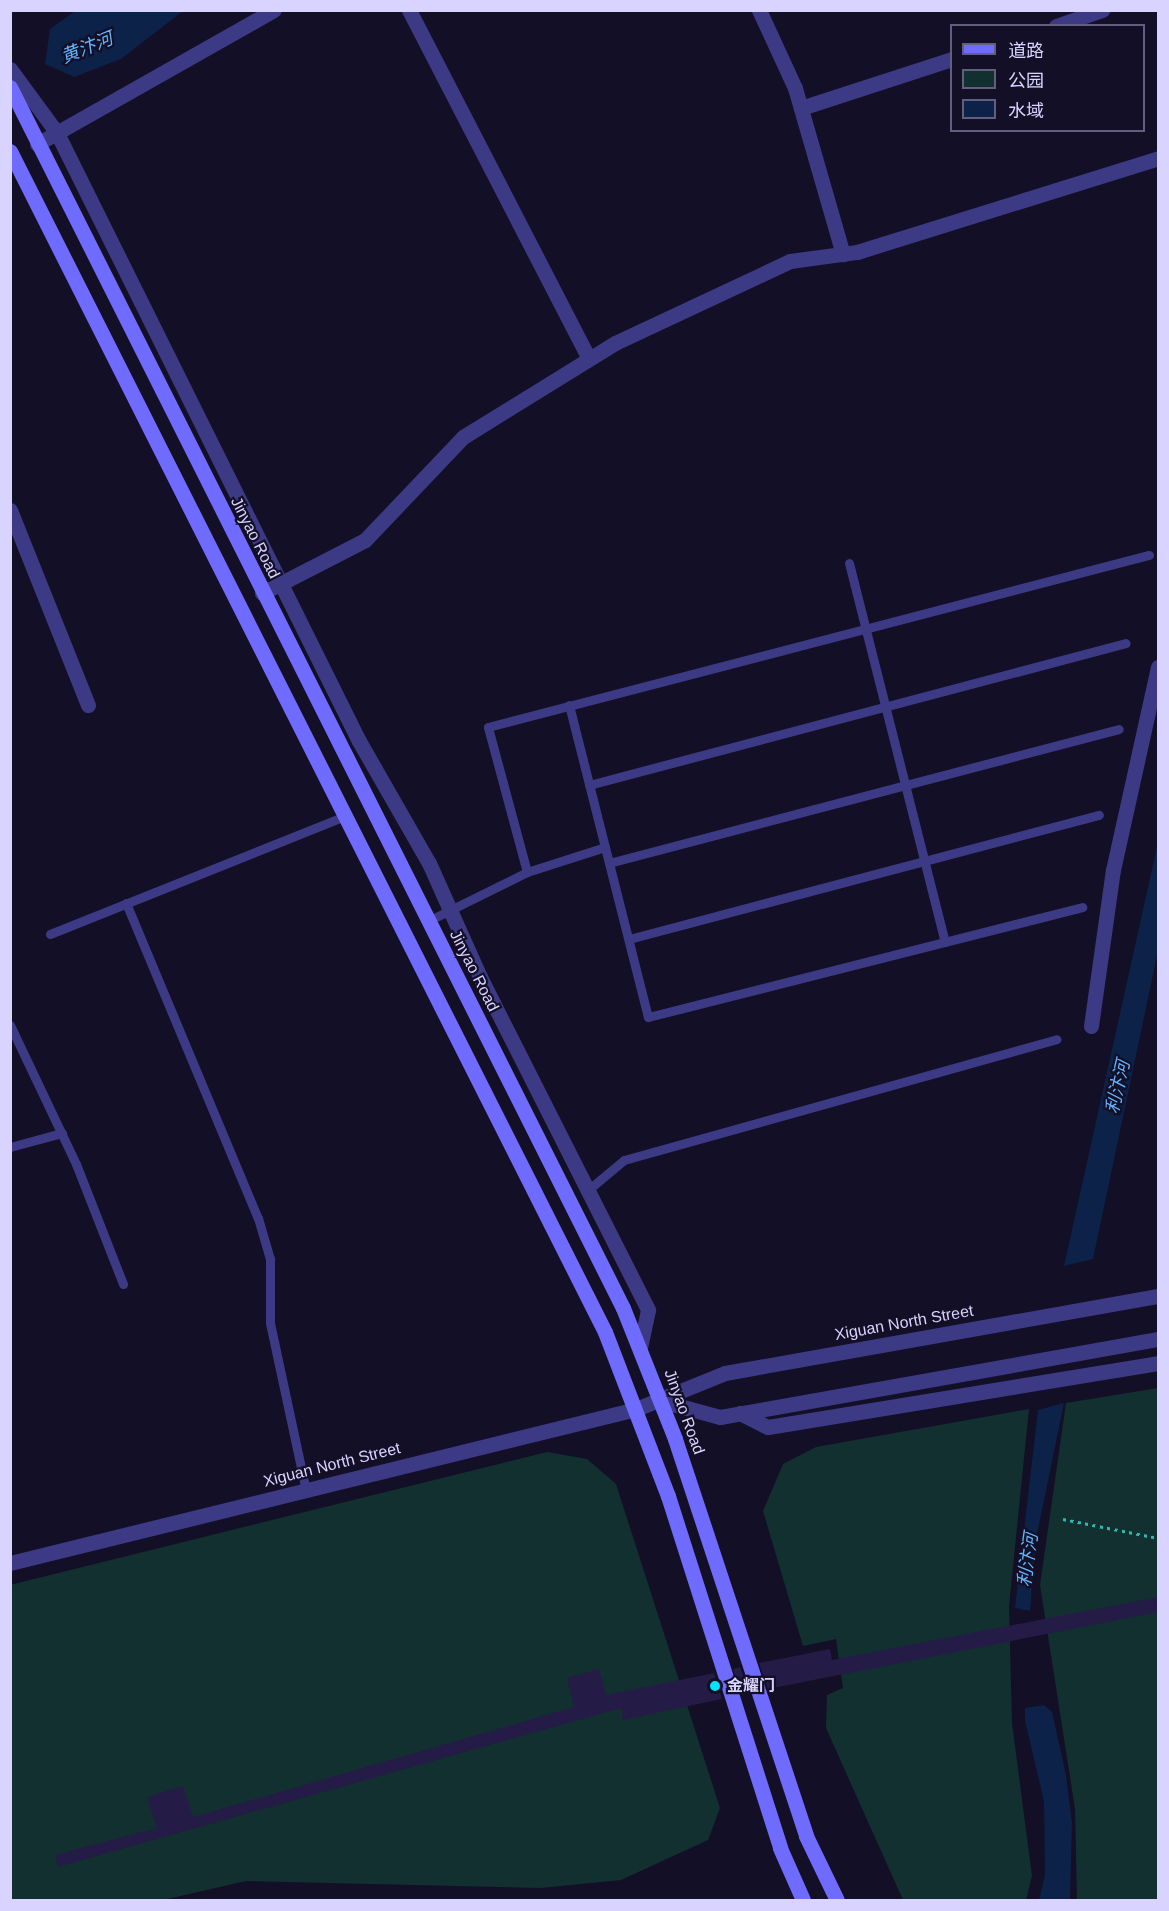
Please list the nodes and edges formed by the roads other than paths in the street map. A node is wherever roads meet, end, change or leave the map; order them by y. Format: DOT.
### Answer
graph roads {
  1 [pos="274,10"];
  2 [pos="409,10"];
  3 [pos="759,10"];
  4 [pos="1102,10"];
  5 [pos="1062,24"];
  6 [pos="950,59"];
  7 [pos="10,69"];
  8 [pos="10,87"];
  9 [pos="801,108"];
  10 [pos="57,133"];
  11 [pos="37,144"];
  12 [pos="1158,158"];
  13 [pos="12,159"];
  14 [pos="843,254"];
  15 [pos="589,358"];
  16 [pos="10,510"];
  17 [pos="1149,555"];
  18 [pos="849,563"];
  19 [pos="281,583"];
  20 [pos="262,592"];
  21 [pos="866,629"];
  22 [pos="1125,643"];
  23 [pos="1158,667"];
  24 [pos="88,705"];
  25 [pos="569,705"];
  26 [pos="885,706"];
  27 [pos="1119,729"];
  28 [pos="589,785"];
  29 [pos="905,785"];
  30 [pos="1099,815"];
  31 [pos="345,816"];
  32 [pos="605,847"];
  33 [pos="924,861"];
  34 [pos="609,863"];
  35 [pos="527,872"];
  36 [pos="126,903"];
  37 [pos="1082,907"];
  38 [pos="450,910"];
  39 [pos="428,921"];
  40 [pos="50,934"];
  41 [pos="628,939"];
  42 [pos="945,942"];
  43 [pos="10,1025"];
  44 [pos="1091,1026"];
  45 [pos="1056,1039"];
  46 [pos="62,1133"];
  47 [pos="10,1147"];
  48 [pos="588,1190"];
  49 [pos="123,1284"];
  50 [pos="1158,1296"];
  51 [pos="1158,1339"];
  52 [pos="640,1348"];
  53 [pos="1158,1363"];
  54 [pos="662,1401"];
  55 [pos="636,1409"];
  56 [pos="740,1413"];
  57 [pos="306,1491"];
  58 [pos="10,1563"];
  59 [pos="803,1900"];
  60 [pos="837,1900"];
  1 -- 10 [label="street"];
  2 -- 15 [label="street"];
  3 -- 9 [label="street"];
  4 -- 5 [label="street"];
  6 -- 9 [label="street"];
  7 -- 10 [label="street"];
  8 -- 11 [label="main road, Jinyao Road"];
  9 -- 14 [label="street"];
  10 -- 11 [label="street"];
  10 -- 19 [label="street"];
  11 -- 20 [label="main road, Jinyao Road"];
  12 -- 14 [label="street"];
  13 -- 31 [label="main road"];
  14 -- 15 [label="street"];
  15 -- 19 [label="street"];
  16 -- 24 [label="street"];
  17 -- 21 [label="lane"];
  18 -- 21 [label="lane"];
  19 -- 20 [label="street"];
  19 -- 38 [label="street"];
  20 -- 39 [label="main road, Jinyao Road"];
  21 -- 25 [label="lane"];
  21 -- 26 [label="lane"];
  22 -- 26 [label="lane"];
  23 -- 44 [label="street"];
  25 -- 28 [label="lane"];
  25 -- 35 [label="lane"];
  26 -- 28 [label="lane"];
  26 -- 29 [label="lane"];
  27 -- 29 [label="lane"];
  28 -- 32 [label="lane"];
  29 -- 33 [label="lane"];
  29 -- 34 [label="lane"];
  30 -- 33 [label="lane"];
  31 -- 36 [label="lane"];
  31 -- 55 [label="main road"];
  32 -- 34 [label="lane"];
  32 -- 35 [label="lane"];
  33 -- 41 [label="lane"];
  33 -- 42 [label="lane"];
  34 -- 41 [label="lane"];
  35 -- 38 [label="lane"];
  36 -- 40 [label="lane"];
  36 -- 57 [label="lane"];
  37 -- 42 [label="lane"];
  38 -- 39 [label="lane"];
  38 -- 48 [label="street"];
  39 -- 52 [label="main road, Jinyao Road"];
  41 -- 42 [label="lane"];
  43 -- 46 [label="lane"];
  45 -- 48 [label="lane"];
  46 -- 47 [label="lane"];
  46 -- 49 [label="lane"];
  48 -- 52 [label="street"];
  50 -- 54 [label="street, Xiguan North Street"];
  51 -- 56 [label="street"];
  52 -- 54 [label="main road, Jinyao Road"];
  53 -- 56 [label="street"];
  54 -- 55 [label="street, Xiguan North Street"];
  54 -- 56 [label="street"];
  54 -- 60 [label="main road, Jinyao Road"];
  55 -- 57 [label="street, Xiguan North Street"];
  55 -- 59 [label="main road"];
  57 -- 58 [label="street, Xiguan North Street"];
}
